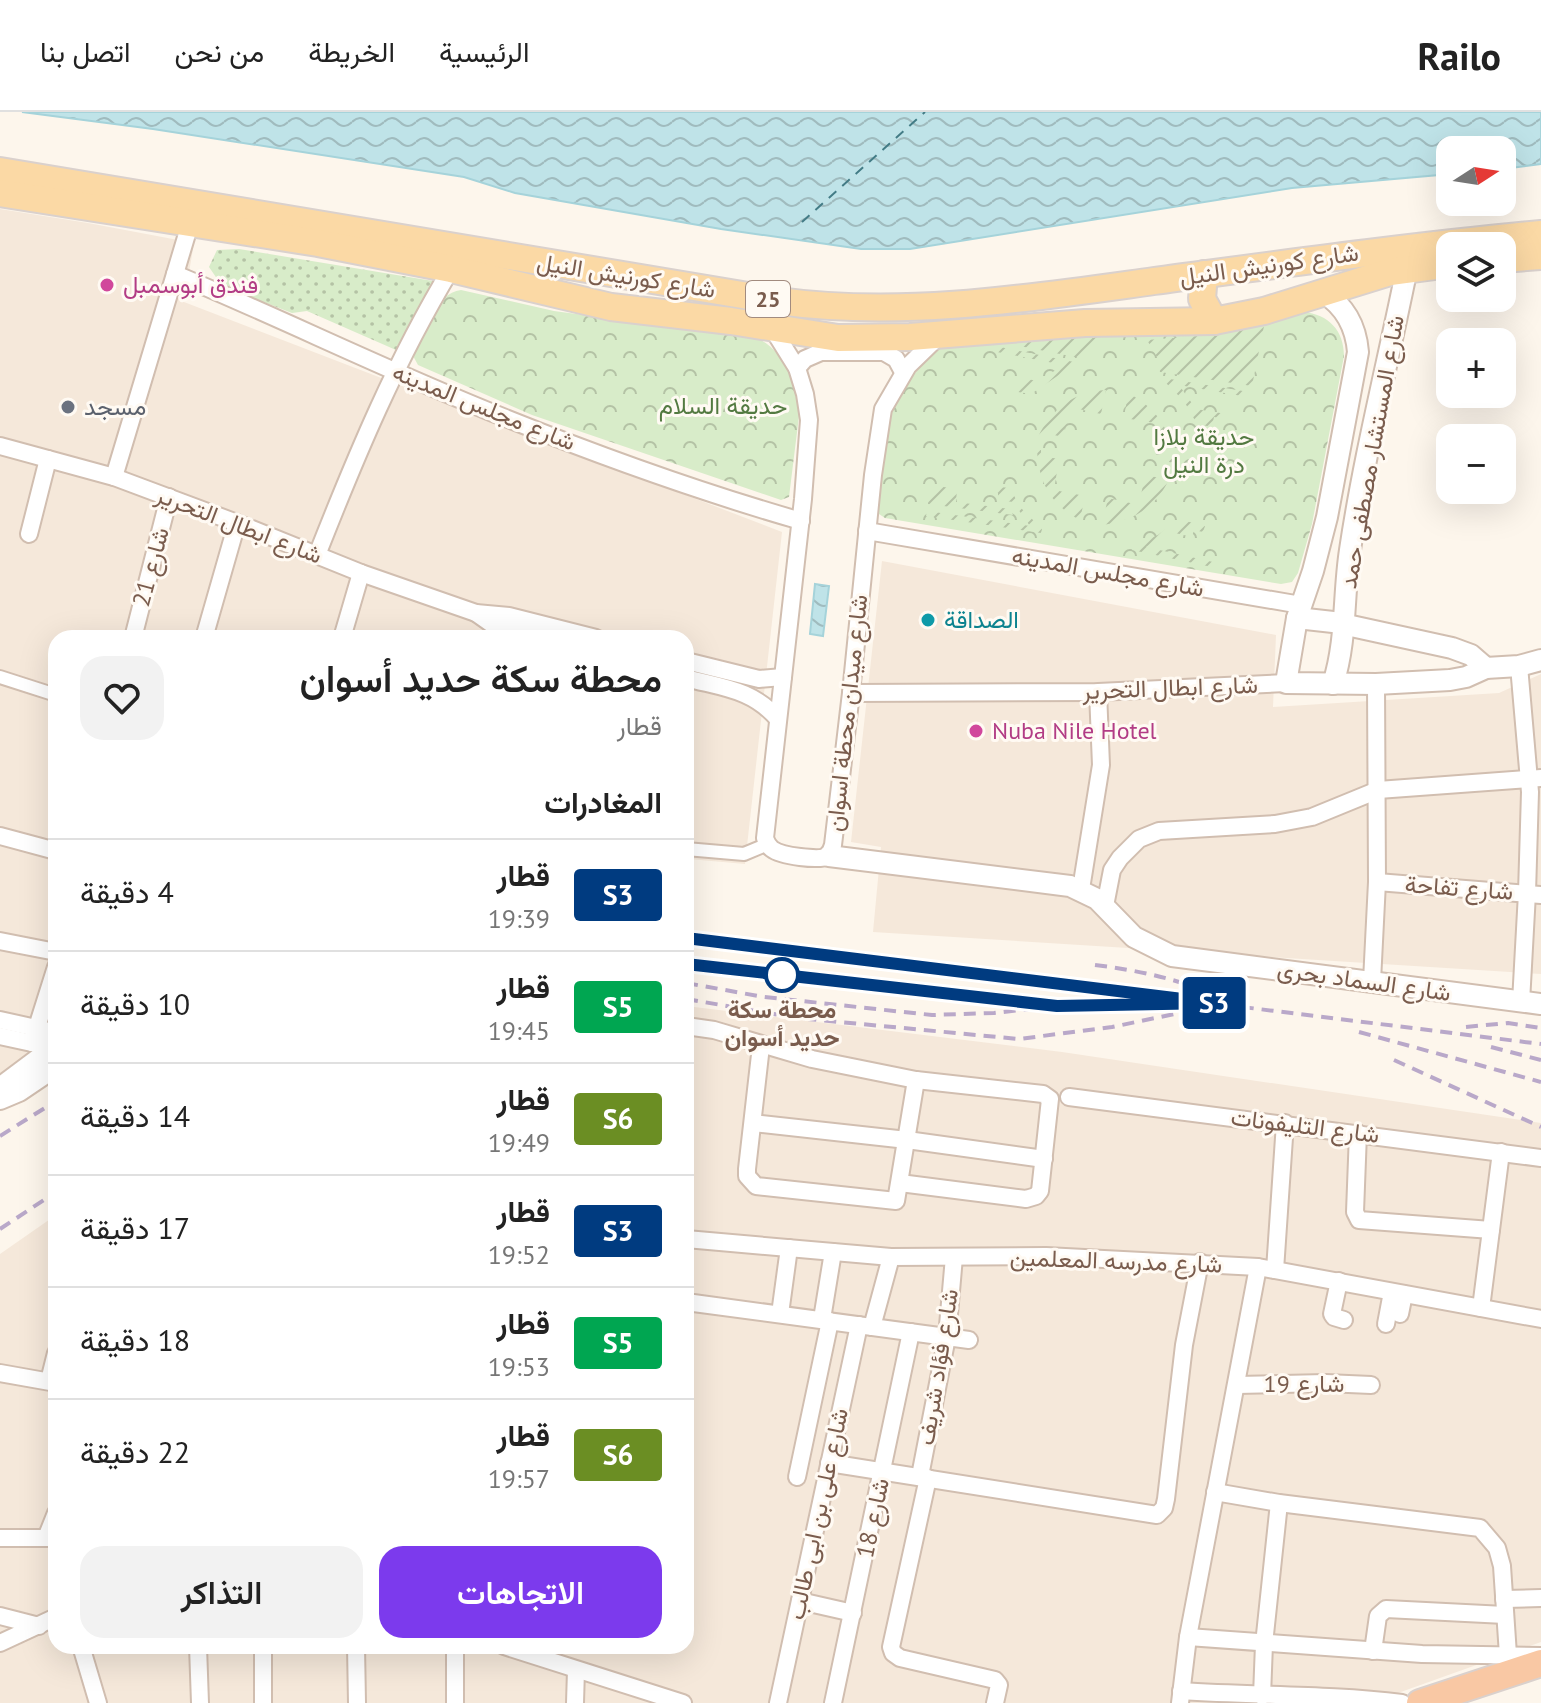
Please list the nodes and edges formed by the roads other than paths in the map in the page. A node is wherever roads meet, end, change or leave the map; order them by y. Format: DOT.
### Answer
graph roads {
  1 [pos="0,171"];
  2 [pos="0,193"];
  3 [pos="190,224"];
  4 [pos="1541,234"];
  5 [pos="1541,256"];
  6 [pos="1516,258"];
  7 [pos="1436,265"];
  8 [pos="1407,268"];
  9 [pos="451,269"];
  10 [pos="175,274"];
  11 [pos="1204,274"];
  12 [pos="633,277"];
  13 [pos="1150,282"];
  14 [pos="1324,293"];
  15 [pos="657,313"];
  16 [pos="1214,321"];
  17 [pos="1156,323"];
  18 [pos="772,328"];
  19 [pos="941,334"];
  20 [pos="797,368"];
  21 [pos="395,371"];
  22 [pos="903,372"];
  23 [pos="0,446"];
  24 [pos="48,459"];
  25 [pos="114,477"];
  26 [pos="169,497"];
  27 [pos="801,521"];
  28 [pos="237,523"];
  29 [pos="867,531"];
  30 [pos="29,534"];
  31 [pos="317,555"];
  32 [pos="361,573"];
  33 [pos="1299,612"];
  34 [pos="476,613"];
  35 [pos="1345,624"];
  36 [pos="135,630"];
  37 [pos="206,630"];
  38 [pos="344,630"];
  39 [pos="510,630"];
  40 [pos="564,630"];
  41 [pos="1541,660"];
  42 [pos="694,663"];
  43 [pos="1519,666"];
  44 [pos="1486,668"];
  45 [pos="0,677"];
  46 [pos="783,677"];
  47 [pos="694,680"];
  48 [pos="1286,683"];
  49 [pos="1333,684"];
  50 [pos="1376,684"];
  51 [pos="48,692"];
  52 [pos="1098,692"];
  53 [pos="851,693"];
  54 [pos="778,719"];
  55 [pos="1535,779"];
  56 [pos="1378,790"];
  57 [pos="0,836"];
  58 [pos="768,844"];
  59 [pos="48,849"];
  60 [pos="694,850"];
  61 [pos="829,856"];
  62 [pos="1377,882"];
  63 [pos="1081,889"];
  64 [pos="1534,894"];
  65 [pos="1105,906"];
  66 [pos="0,941"];
  67 [pos="48,950"];
  68 [pos="1372,981"];
  69 [pos="1531,1003"];
  70 [pos="0,1020"];
  71 [pos="694,1027"];
  72 [pos="0,1036"];
  73 [pos="48,1045"];
  74 [pos="761,1046"];
  75 [pos="916,1080"];
  76 [pos="0,1088"];
  77 [pos="1069,1097"];
  78 [pos="0,1099"];
  79 [pos="753,1123"];
  80 [pos="1285,1123"];
  81 [pos="1358,1133"];
  82 [pos="907,1140"];
  83 [pos="1501,1152"];
  84 [pos="1541,1158"];
  85 [pos="1044,1159"];
  86 [pos="899,1191"];
  87 [pos="1491,1230"];
  88 [pos="694,1240"];
  89 [pos="789,1248"];
  90 [pos="833,1252"];
  91 [pos="891,1257"];
  92 [pos="954,1257"];
  93 [pos="1200,1262"];
  94 [pos="1258,1267"];
  95 [pos="1275,1270"];
  96 [pos="1339,1281"];
  97 [pos="1398,1293"];
  98 [pos="694,1303"];
  99 [pos="1481,1308"];
  100 [pos="780,1314"];
  101 [pos="1400,1314"];
  102 [pos="1541,1319"];
  103 [pos="826,1320"];
  104 [pos="1344,1320"];
  105 [pos="1386,1324"];
  106 [pos="866,1326"];
  107 [pos="911,1332"];
  108 [pos="947,1337"];
  109 [pos="969,1340"];
  110 [pos="0,1373"];
  111 [pos="48,1381"];
  112 [pos="1237,1385"];
  113 [pos="1371,1385"];
  114 [pos="829,1463"];
  115 [pos="883,1471"];
  116 [pos="797,1477"];
  117 [pos="924,1477"];
  118 [pos="1215,1492"];
  119 [pos="1279,1503"];
  120 [pos="0,1538"];
  121 [pos="48,1538"];
  122 [pos="1541,1598"];
  123 [pos="800,1601"];
  124 [pos="1505,1607"];
  125 [pos="853,1613"];
  126 [pos="0,1616"];
  127 [pos="48,1621"];
  128 [pos="39,1626"];
  129 [pos="1188,1637"];
  130 [pos="0,1643"];
  131 [pos="1264,1644"];
  132 [pos="1373,1651"];
  133 [pos="83,1654"];
  134 [pos="198,1654"];
  135 [pos="263,1654"];
  136 [pos="356,1654"];
  137 [pos="455,1654"];
  138 [pos="528,1654"];
  139 [pos="1508,1655"];
  140 [pos="1541,1656"];
  141 [pos="1541,1663"];
  142 [pos="576,1670"];
  143 [pos="1262,1696"];
  144 [pos="1181,1697"];
  145 [pos="98,1703"];
  146 [pos="200,1703"];
  147 [pos="263,1703"];
  148 [pos="357,1703"];
  149 [pos="455,1703"];
  150 [pos="575,1703"];
  151 [pos="683,1703"];
  152 [pos="778,1703"];
  153 [pos="833,1703"];
  154 [pos="995,1703"];
  155 [pos="1402,1703"];
  156 [pos="1420,1703"];
  1 -- 12 [label="main road, شارع كورنيش النيل / 25"];
  2 -- 3 [label="main road, شارع كورنيش النيل / 25"];
  3 -- 9 [label="main road, شارع كورنيش النيل / 25"];
  3 -- 10 [label="street"];
  4 -- 11 [label="main road, شارع كورنيش النيل / 25"];
  5 -- 6 [label="main road"];
  7 -- 8 [label="main road, شارع كورنيش النيل / 25"];
  8 -- 14 [label="main road, شارع كورنيش النيل / 25"];
  8 -- 35 [label="street, شارع المستشار مصطفى حمد"];
  9 -- 15 [label="main road, شارع كورنيش النيل / 25"];
  9 -- 21 [label="street"];
  10 -- 21 [label="street, شارع مجلس المدينه"];
  10 -- 25 [label="street"];
  11 -- 13 [label="main road, شارع كورنيش النيل / 25"];
  11 -- 16 [label="main road"];
  12 -- 13 [label="main road, شارع كورنيش النيل / 25"];
  12 -- 15 [label="main road"];
  13 -- 17 [label="main road"];
  14 -- 16 [label="main road, شارع كورنيش النيل / 25"];
  14 -- 33 [label="street, شارع المستشار مصطفى حمد"];
  15 -- 18 [label="main road, شارع كورنيش النيل / 25"];
  16 -- 17 [label="main road, شارع كورنيش النيل / 25"];
  17 -- 19 [label="main road, شارع كورنيش النيل / 25"];
  18 -- 19 [label="main road, شارع كورنيش النيل / 25"];
  18 -- 20 [label="street"];
  19 -- 22 [label="street, شارع ميدان محطة اسوان"];
  20 -- 22 [label="street"];
  20 -- 27 [label="street"];
  21 -- 27 [label="street, شارع مجلس المدينه"];
  21 -- 31 [label="street"];
  22 -- 29 [label="street, شارع ميدان محطة اسوان"];
  23 -- 24 [label="street, شارع ابطال التحرير"];
  24 -- 25 [label="street, شارع ابطال التحرير"];
  24 -- 30 [label="street"];
  25 -- 26 [label="street, شارع ابطال التحرير"];
  26 -- 28 [label="street, شارع ابطال التحرير"];
  26 -- 36 [label="street, شارع 21"];
  27 -- 46 [label="street"];
  28 -- 31 [label="street, شارع ابطال التحرير"];
  28 -- 37 [label="street"];
  29 -- 33 [label="street, شارع مجلس المدينه"];
  29 -- 53 [label="street, شارع ميدان محطة اسوان"];
  31 -- 32 [label="street, شارع ابطال التحرير"];
  32 -- 34 [label="street, شارع ابطال التحرير"];
  32 -- 38 [label="street"];
  33 -- 35 [label="street"];
  33 -- 48 [label="street, شارع المستشار مصطفى حمد"];
  34 -- 39 [label="street, شارع ابطال التحرير"];
  34 -- 40 [label="street, شارع ابطال التحرير"];
  35 -- 44 [label="street"];
  35 -- 49 [label="street, شارع المستشار مصطفى حمد"];
  41 -- 43 [label="street, شارع ابطال التحرير"];
  42 -- 46 [label="street"];
  43 -- 44 [label="street, شارع ابطال التحرير"];
  43 -- 55 [label="street"];
  44 -- 50 [label="street, شارع ابطال التحرير"];
  45 -- 51 [label="street"];
  46 -- 54 [label="street"];
  47 -- 54 [label="street"];
  48 -- 49 [label="street, شارع ابطال التحرير"];
  48 -- 52 [label="street, شارع ابطال التحرير"];
  49 -- 50 [label="street, شارع ابطال التحرير"];
  50 -- 56 [label="street"];
  52 -- 53 [label="street, شارع ابطال التحرير"];
  52 -- 63 [label="street"];
  53 -- 61 [label="street, شارع ميدان محطة اسوان"];
  54 -- 58 [label="street"];
  55 -- 56 [label="street"];
  55 -- 64 [label="street"];
  56 -- 62 [label="street"];
  56 -- 65 [label="street"];
  57 -- 59 [label="street"];
  58 -- 60 [label="street"];
  58 -- 61 [label="street, شارع ميدان محطة اسوان"];
  61 -- 63 [label="street, شارع السماد بحرى"];
  62 -- 64 [label="street, شارع تفاحة"];
  62 -- 68 [label="street"];
  63 -- 65 [label="street, شارع السماد بحرى"];
  64 -- 69 [label="street"];
  65 -- 68 [label="street, شارع السماد بحرى"];
  66 -- 67 [label="street"];
  68 -- 69 [label="street, شارع السماد بحرى"];
  70 -- 73 [label="street"];
  71 -- 74 [label="street"];
  72 -- 73 [label="street"];
  73 -- 76 [label="street"];
  73 -- 78 [label="street"];
  74 -- 75 [label="street"];
  74 -- 79 [label="street"];
  75 -- 82 [label="street"];
  75 -- 85 [label="street"];
  77 -- 80 [label="street, شارع التليفونات"];
  79 -- 82 [label="street"];
  79 -- 86 [label="street"];
  80 -- 81 [label="street, شارع التليفونات"];
  80 -- 95 [label="street"];
  81 -- 83 [label="street, شارع التليفونات"];
  81 -- 87 [label="street"];
  82 -- 85 [label="street"];
  82 -- 86 [label="street"];
  83 -- 84 [label="street, شارع التليفونات"];
  83 -- 87 [label="street"];
  85 -- 86 [label="street"];
  87 -- 99 [label="street"];
  88 -- 89 [label="street, شارع مدرسه المعلمين"];
  89 -- 90 [label="street, شارع مدرسه المعلمين"];
  89 -- 100 [label="street"];
  90 -- 91 [label="street, شارع مدرسه المعلمين"];
  90 -- 103 [label="street"];
  91 -- 92 [label="street, شارع مدرسه المعلمين"];
  91 -- 106 [label="street, شارع على بن ابى طالب"];
  92 -- 93 [label="street, شارع مدرسه المعلمين"];
  92 -- 108 [label="street, شارع فؤاد شريف"];
  93 -- 94 [label="street, شارع مدرسه المعلمين"];
  93 -- 117 [label="street"];
  94 -- 95 [label="street, شارع مدرسه المعلمين"];
  94 -- 112 [label="street"];
  95 -- 96 [label="street, شارع مدرسه المعلمين"];
  96 -- 97 [label="street, شارع مدرسه المعلمين"];
  96 -- 104 [label="street"];
  97 -- 99 [label="street, شارع مدرسه المعلمين"];
  97 -- 101 [label="street"];
  97 -- 105 [label="street"];
  98 -- 100 [label="street"];
  99 -- 102 [label="street, شارع مدرسه المعلمين"];
  100 -- 103 [label="street"];
  103 -- 106 [label="street"];
  103 -- 116 [label="street"];
  106 -- 107 [label="street"];
  106 -- 114 [label="street, شارع على بن ابى طالب"];
  107 -- 108 [label="street"];
  107 -- 115 [label="street, شارع 18"];
  108 -- 109 [label="street"];
  108 -- 117 [label="street, شارع فؤاد شريف"];
  110 -- 111 [label="street"];
  112 -- 113 [label="street, شارع 19"];
  112 -- 118 [label="street"];
  114 -- 115 [label="street"];
  114 -- 123 [label="street, شارع على بن ابى طالب"];
  115 -- 117 [label="street"];
  115 -- 125 [label="street, شارع 18"];
  117 -- 154 [label="street, شارع فؤاد شريف"];
  118 -- 119 [label="street"];
  118 -- 129 [label="street"];
  119 -- 124 [label="street"];
  119 -- 131 [label="street"];
  120 -- 121 [label="street"];
  122 -- 124 [label="street"];
  123 -- 125 [label="street"];
  123 -- 152 [label="street, شارع على بن ابى طالب"];
  124 -- 132 [label="street"];
  124 -- 139 [label="street"];
  125 -- 153 [label="street, شارع 18"];
  126 -- 128 [label="street"];
  127 -- 128 [label="street"];
  128 -- 130 [label="street"];
  129 -- 131 [label="street"];
  129 -- 144 [label="street"];
  131 -- 132 [label="street"];
  131 -- 143 [label="street"];
  132 -- 139 [label="street"];
  133 -- 145 [label="street"];
  134 -- 146 [label="street"];
  135 -- 147 [label="street"];
  136 -- 148 [label="street"];
  137 -- 149 [label="street"];
  138 -- 142 [label="street"];
  139 -- 140 [label="street"];
  141 -- 156 [label="highway"];
  142 -- 150 [label="street"];
  142 -- 151 [label="street"];
  143 -- 144 [label="street"];
  143 -- 155 [label="street"];
}
